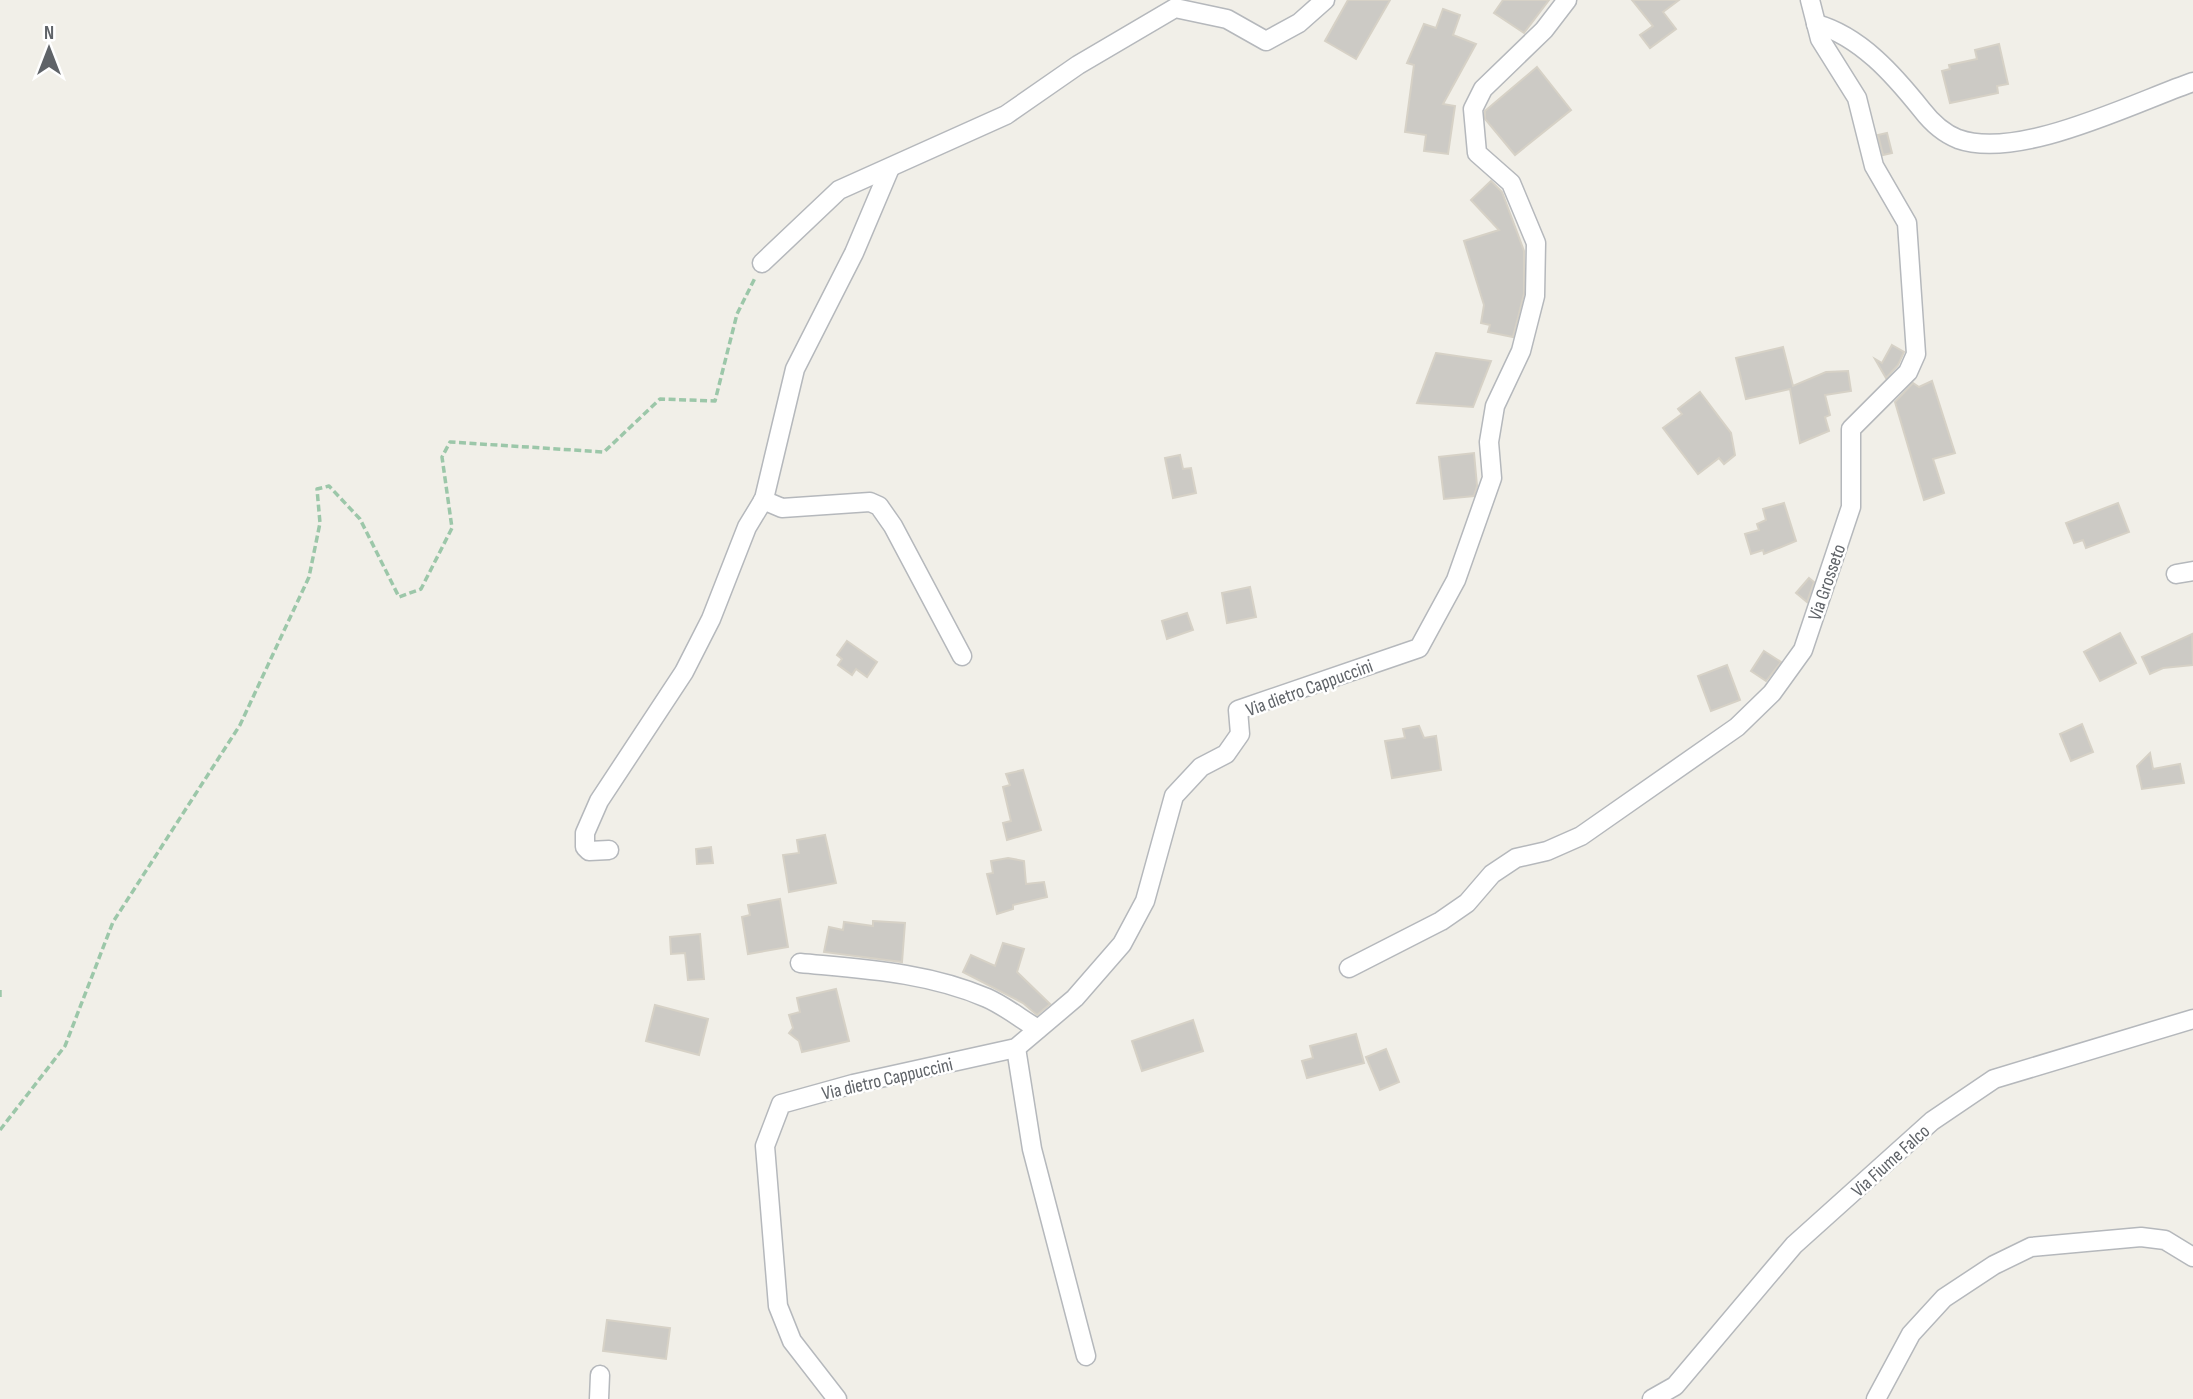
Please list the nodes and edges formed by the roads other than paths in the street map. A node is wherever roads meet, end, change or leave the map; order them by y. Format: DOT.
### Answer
graph roads {
  1 [pos="1325,0"];
  2 [pos="1567,0"];
  3 [pos="1810,0"];
  4 [pos="1816,24"];
  5 [pos="2193,82"];
  6 [pos="890,168"];
  7 [pos="762,263"];
  8 [pos="763,500"];
  9 [pos="962,656"];
  10 [pos="609,849"];
  11 [pos="800,963"];
  12 [pos="1349,968"];
  13 [pos="2193,1019"];
  14 [pos="1038,1029"];
  15 [pos="1016,1048"];
  16 [pos="2193,1257"];
  17 [pos="1086,1356"];
  18 [pos="600,1375"];
  19 [pos="599,1399"];
  20 [pos="836,1399"];
  21 [pos="1652,1399"];
  22 [pos="1876,1399"];
  1 -- 6 [label="street"];
  2 -- 14 [label="street, Via dietro Cappuccini"];
  3 -- 4 [label="street, Via Grosseto"];
  4 -- 5 [label="street"];
  4 -- 12 [label="street, Via Grosseto"];
  6 -- 7 [label="street"];
  6 -- 8 [label="street"];
  8 -- 9 [label="street"];
  8 -- 10 [label="street"];
  11 -- 14 [label="street"];
  13 -- 21 [label="street, Via Fiume Falco"];
  14 -- 15 [label="street, Via dietro Cappuccini"];
  15 -- 17 [label="street"];
  15 -- 20 [label="street, Via dietro Cappuccini"];
  16 -- 22 [label="street"];
  18 -- 19 [label="street"];
}
